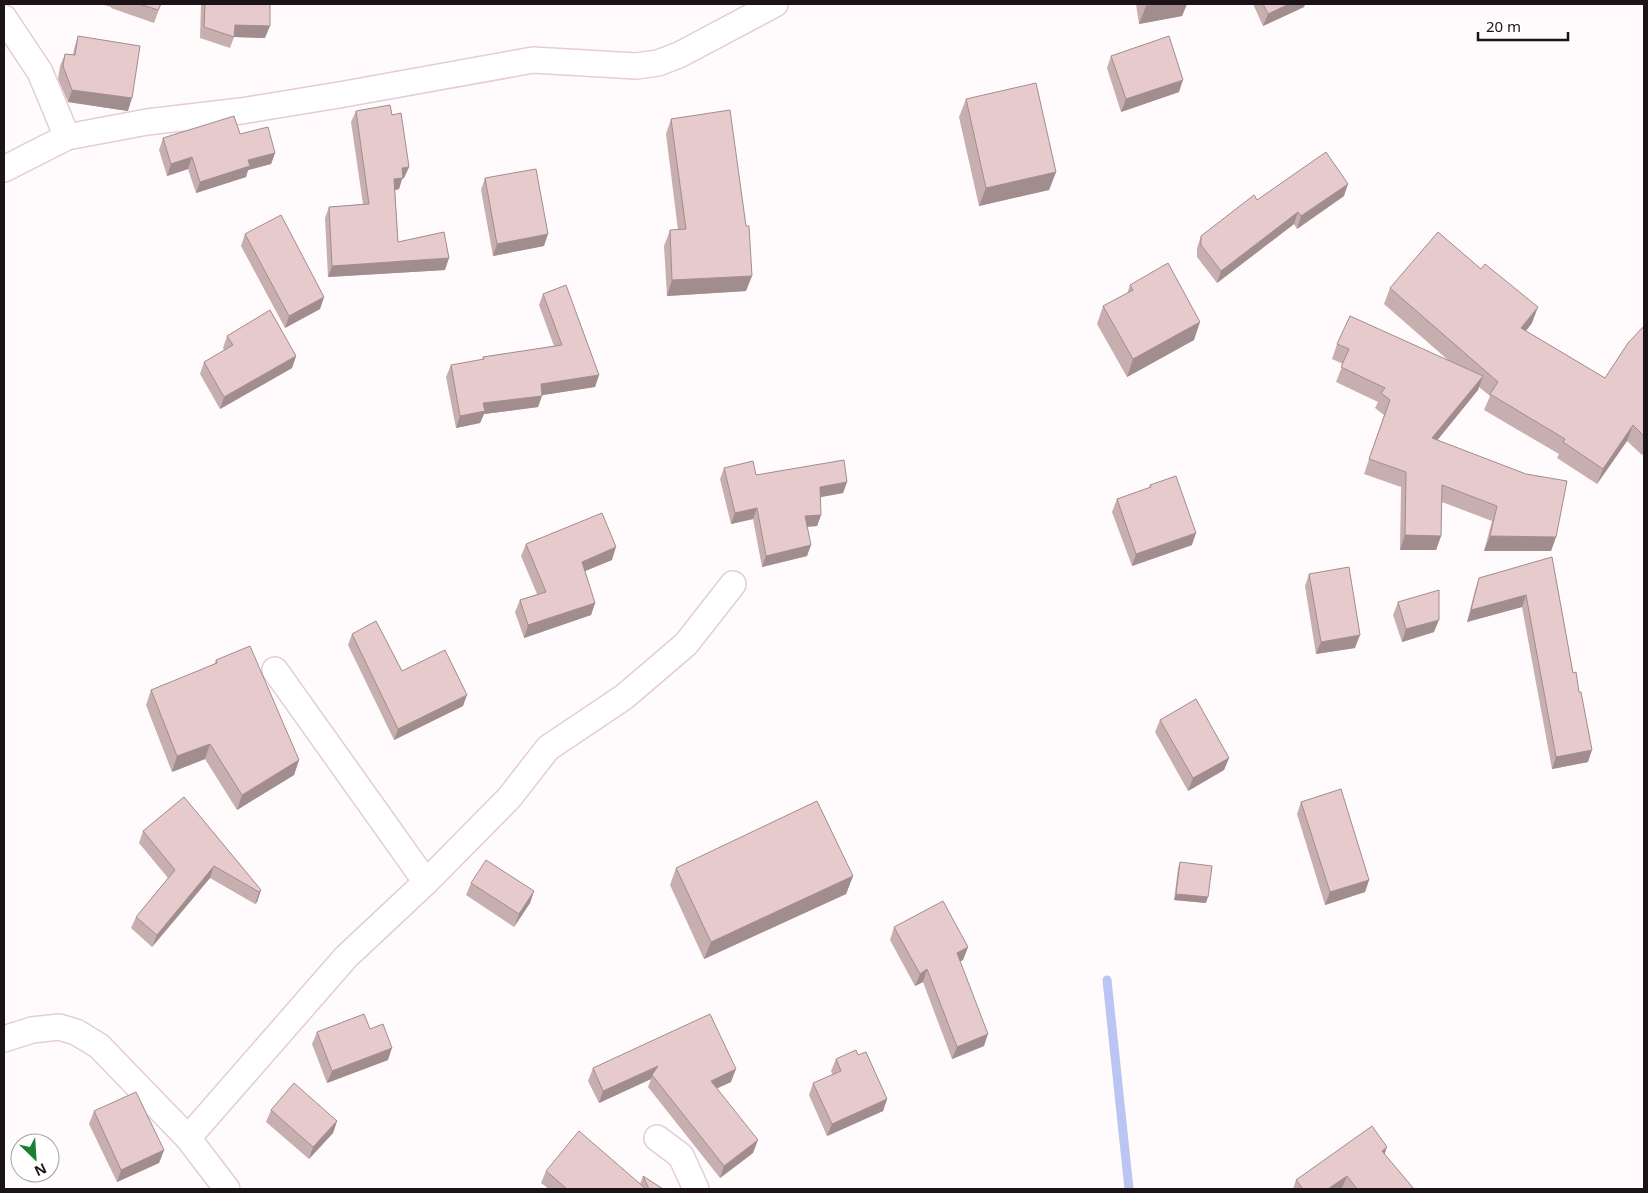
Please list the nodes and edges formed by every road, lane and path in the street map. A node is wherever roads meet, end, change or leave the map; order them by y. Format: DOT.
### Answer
graph roads {
  1 [pos="775,4"];
  2 [pos="4,18"];
  3 [pos="66,137"];
  4 [pos="4,169"];
  5 [pos="733,584"];
  6 [pos="275,670"];
  7 [pos="426,882"];
  8 [pos="4,1039"];
  9 [pos="188,1138"];
  10 [pos="657,1138"];
  11 [pos="227,1189"];
  12 [pos="696,1189"];
  1 -- 3 [label="street"];
  2 -- 3 [label="street"];
  3 -- 4 [label="street"];
  5 -- 7 [label="street"];
  6 -- 7 [label="street"];
  7 -- 9 [label="street"];
  8 -- 9 [label="street"];
  9 -- 11 [label="street"];
  10 -- 12 [label="street"];
}
